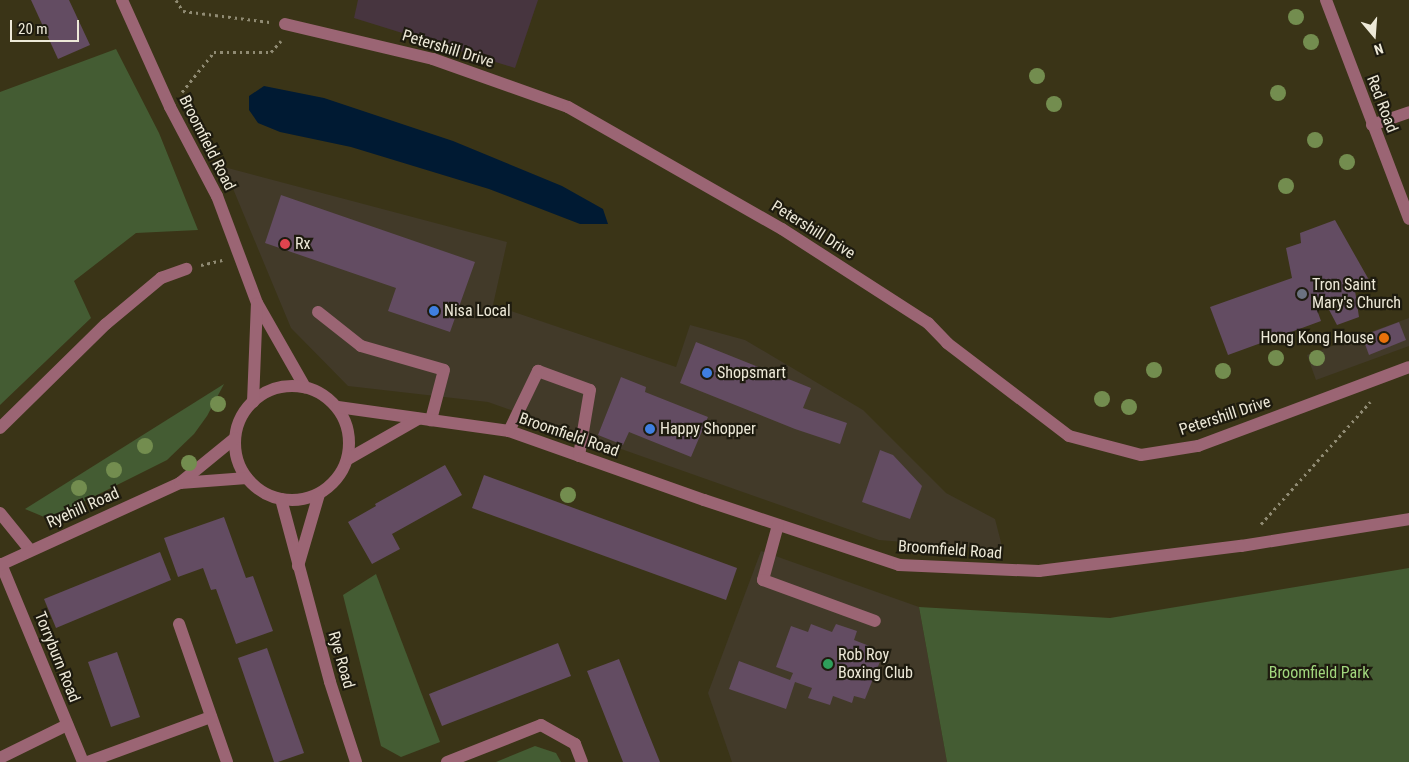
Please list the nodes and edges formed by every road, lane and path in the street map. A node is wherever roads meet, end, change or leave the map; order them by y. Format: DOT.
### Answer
graph roads {
  1 [pos="122,0"];
  2 [pos="176,0"];
  3 [pos="1326,0"];
  4 [pos="290,24"];
  5 [pos="170,107"];
  6 [pos="1409,112"];
  7 [pos="1372,125"];
  8 [pos="1409,219"];
  9 [pos="239,255"];
  10 [pos="186,269"];
  11 [pos="257,303"];
  12 [pos="318,312"];
  13 [pos="1409,367"];
  14 [pos="305,387"];
  15 [pos="1371,401"];
  16 [pos="253,402"];
  17 [pos="338,407"];
  18 [pos="425,420"];
  19 [pos="0,428"];
  20 [pos="509,431"];
  21 [pos="235,438"];
  22 [pos="579,456"];
  23 [pos="348,459"];
  24 [pos="247,478"];
  25 [pos="180,483"];
  26 [pos="319,494"];
  27 [pos="281,499"];
  28 [pos="0,513"];
  29 [pos="1409,518"];
  30 [pos="778,525"];
  31 [pos="1241,546"];
  32 [pos="30,550"];
  33 [pos="0,565"];
  34 [pos="298,566"];
  35 [pos="875,621"];
  36 [pos="178,624"];
  37 [pos="212,717"];
  38 [pos="67,725"];
  39 [pos="0,758"];
  40 [pos="83,762"];
  41 [pos="88,762"];
  42 [pos="227,762"];
  43 [pos="356,762"];
  44 [pos="447,762"];
  45 [pos="582,762"];
  1 -- 5 [label="street, Broomfield Road"];
  2 -- 4 [label="path"];
  3 -- 7 [label="street, Red Road"];
  4 -- 5 [label="path"];
  4 -- 13 [label="street, Petershill Drive"];
  5 -- 9 [label="street, Broomfield Road"];
  6 -- 7 [label="street"];
  7 -- 8 [label="street, Red Road"];
  9 -- 10 [label="path"];
  9 -- 11 [label="street, Broomfield Road"];
  10 -- 19 [label="street"];
  11 -- 14 [label="street, Broomfield Road"];
  11 -- 16 [label="street, Broomfield Road"];
  12 -- 18 [label="street"];
  14 -- 16 [label="street"];
  14 -- 17 [label="street"];
  15 -- 31 [label="path"];
  16 -- 21 [label="street"];
  17 -- 18 [label="street, Broomfield Road"];
  17 -- 23 [label="street"];
  18 -- 20 [label="street, Broomfield Road"];
  18 -- 23 [label="street"];
  20 -- 22 [label="street, Broomfield Road"];
  20 -- 22 [label="street"];
  21 -- 24 [label="street"];
  21 -- 25 [label="street, Ryehill Road"];
  22 -- 30 [label="street, Broomfield Road"];
  23 -- 26 [label="street"];
  24 -- 25 [label="street, Ryehill Road"];
  24 -- 27 [label="street"];
  25 -- 32 [label="street, Ryehill Road"];
  26 -- 27 [label="street"];
  26 -- 34 [label="street"];
  27 -- 34 [label="street, Rye Road"];
  28 -- 32 [label="street"];
  29 -- 31 [label="street, Broomfield Road"];
  30 -- 31 [label="street, Broomfield Road"];
  30 -- 35 [label="street"];
  32 -- 33 [label="street, Ryehill Road"];
  33 -- 38 [label="street, Torryburn Road"];
  34 -- 43 [label="street, Rye Road"];
  36 -- 37 [label="street"];
  37 -- 41 [label="street"];
  37 -- 42 [label="street"];
  38 -- 39 [label="street"];
  38 -- 40 [label="street, Torryburn Road"];
  44 -- 45 [label="street"];
}
